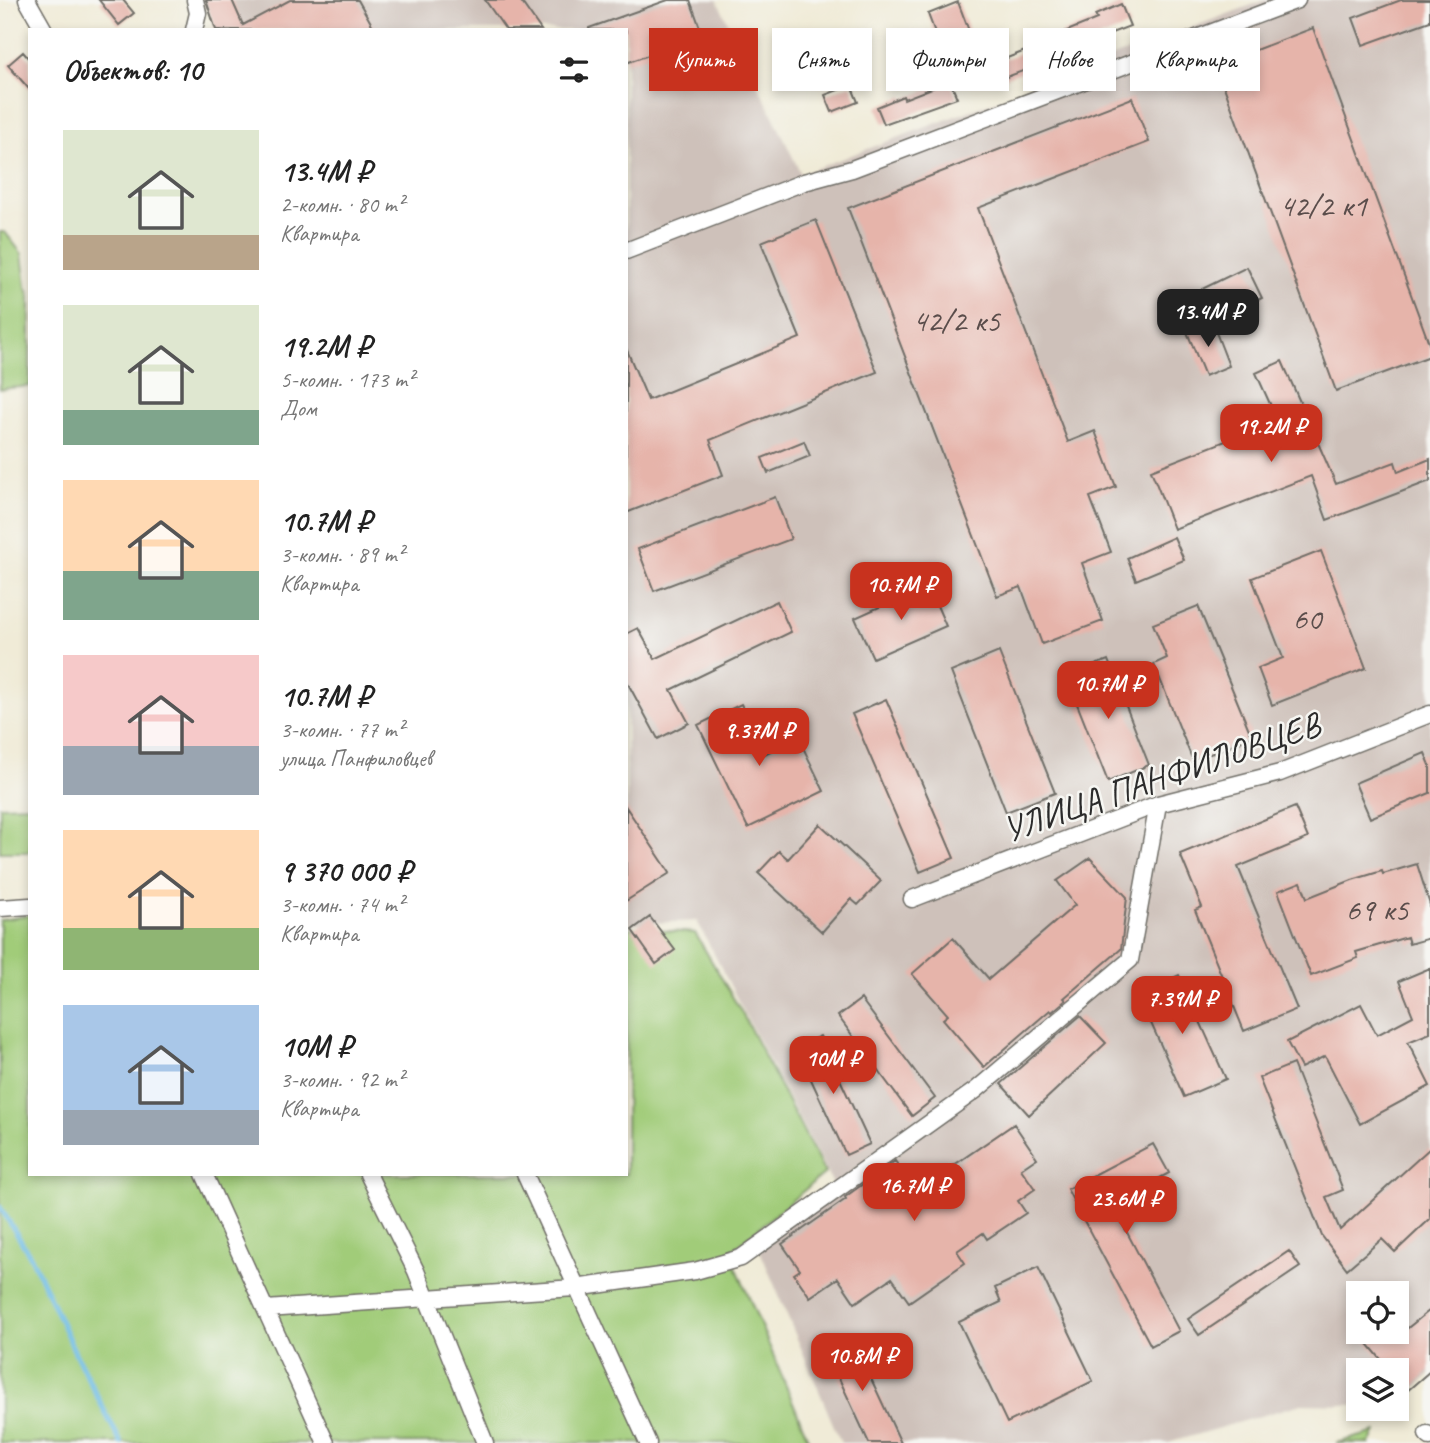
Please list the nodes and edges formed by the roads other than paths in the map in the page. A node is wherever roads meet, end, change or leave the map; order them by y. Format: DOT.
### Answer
graph roads {
  1 [pos="27,0"];
  2 [pos="195,0"];
  3 [pos="1297,0"];
  4 [pos="43,28"];
  5 [pos="194,28"];
  6 [pos="628,250"];
  7 [pos="1430,714"];
  8 [pos="1158,804"];
  9 [pos="912,899"];
  10 [pos="28,906"];
  11 [pos="0,908"];
  12 [pos="205,1176"];
  13 [pos="369,1176"];
  14 [pos="526,1176"];
  15 [pos="575,1288"];
  16 [pos="427,1298"];
  17 [pos="266,1309"];
  18 [pos="326,1443"];
  19 [pos="485,1443"];
  20 [pos="648,1443"];
  1 -- 4 [label="street"];
  2 -- 5 [label="street"];
  3 -- 6 [label="street"];
  7 -- 8 [label="street, УЛИЦА ПАНФИЛОВЦЕВ"];
  8 -- 9 [label="street, УЛИЦА ПАНФИЛОВЦЕВ"];
  8 -- 15 [label="street"];
  10 -- 11 [label="street"];
  12 -- 17 [label="street"];
  13 -- 16 [label="street"];
  14 -- 15 [label="street"];
  15 -- 16 [label="street"];
  15 -- 20 [label="street"];
  16 -- 17 [label="street"];
  16 -- 19 [label="street"];
  17 -- 18 [label="street"];
}
